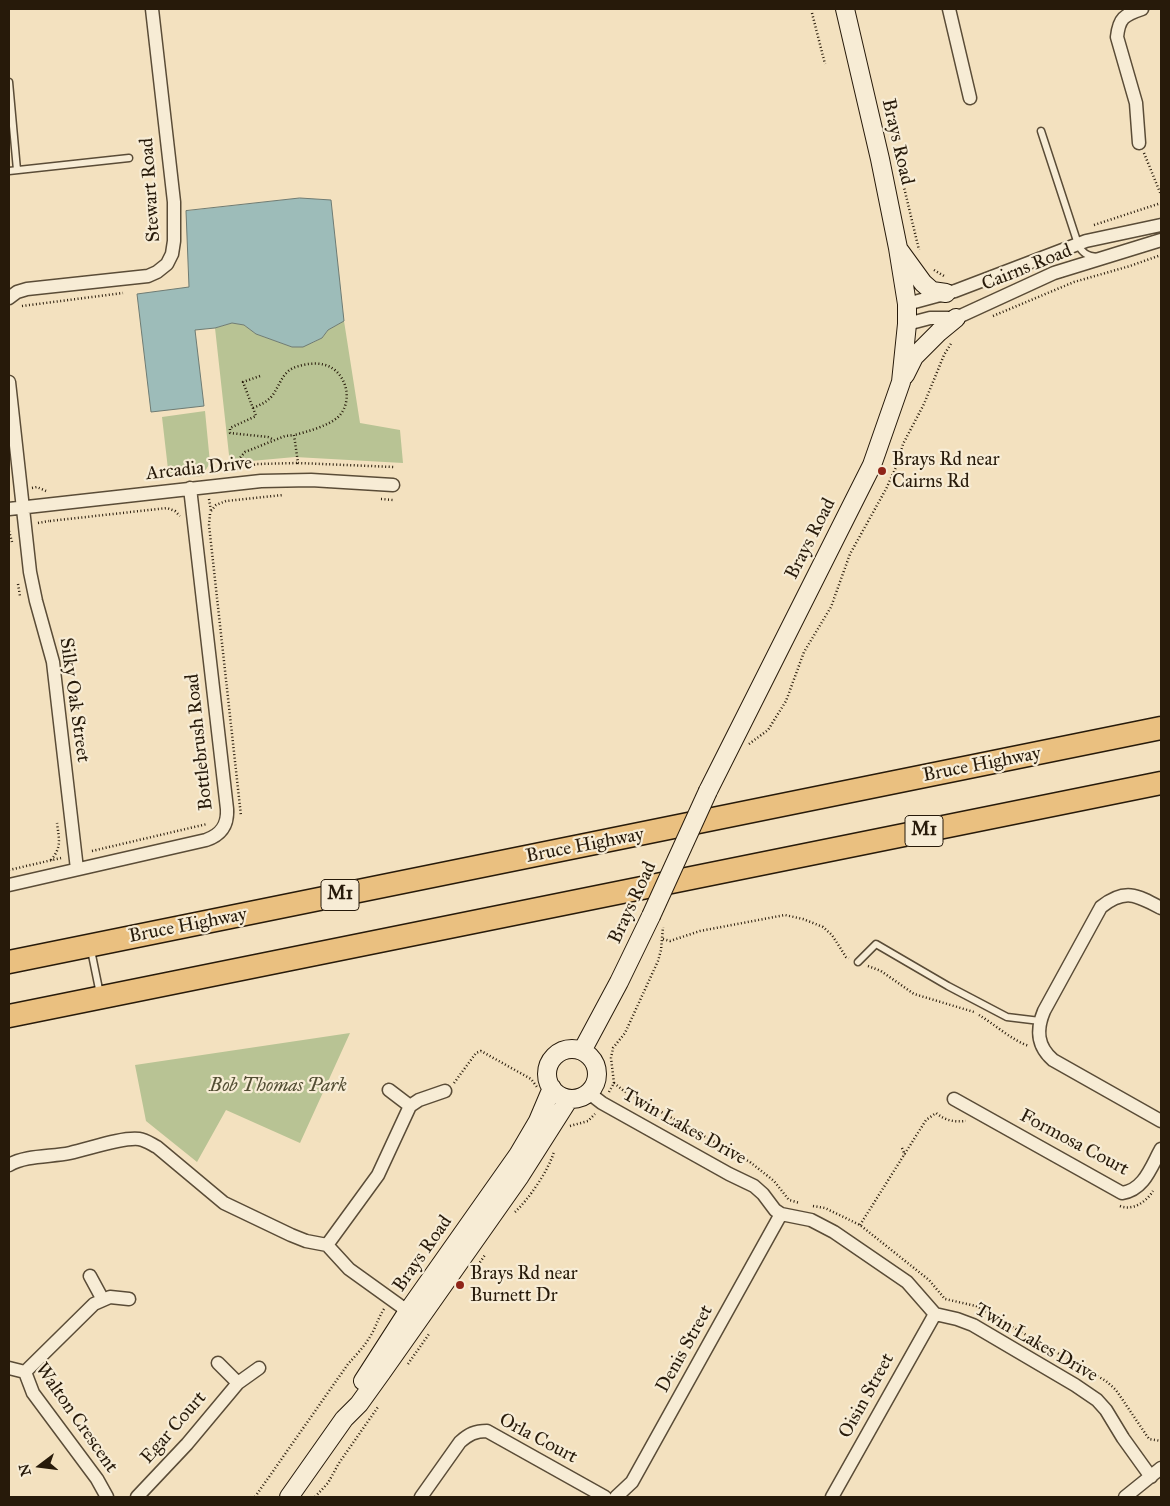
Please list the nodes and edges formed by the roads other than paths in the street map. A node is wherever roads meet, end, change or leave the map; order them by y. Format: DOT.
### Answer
graph roads {
  1 [pos="152,9"];
  2 [pos="845,9"];
  3 [pos="949,9"];
  4 [pos="1142,9"];
  5 [pos="9,82"];
  6 [pos="970,98"];
  7 [pos="1041,131"];
  8 [pos="1139,143"];
  9 [pos="129,158"];
  10 [pos="17,170"];
  11 [pos="9,171"];
  12 [pos="1161,225"];
  13 [pos="1161,240"];
  14 [pos="1078,244"];
  15 [pos="898,248"];
  16 [pos="1106,258"];
  17 [pos="946,285"];
  18 [pos="9,298"];
  19 [pos="906,304"];
  20 [pos="956,318"];
  21 [pos="907,324"];
  22 [pos="9,382"];
  23 [pos="901,382"];
  24 [pos="393,485"];
  25 [pos="190,488"];
  26 [pos="23,507"];
  27 [pos="9,509"];
  28 [pos="1161,728"];
  29 [pos="1161,783"];
  30 [pos="77,870"];
  31 [pos="9,885"];
  32 [pos="1161,908"];
  33 [pos="90,945"];
  34 [pos="9,962"];
  35 [pos="858,962"];
  36 [pos="101,997"];
  37 [pos="9,1016"];
  38 [pos="1040,1021"];
  39 [pos="582,1051"];
  40 [pos="389,1090"];
  41 [pos="544,1090"];
  42 [pos="445,1091"];
  43 [pos="589,1093"];
  44 [pos="569,1099"];
  45 [pos="954,1099"];
  46 [pos="410,1106"];
  47 [pos="1161,1121"];
  48 [pos="1161,1149"];
  49 [pos="9,1164"];
  50 [pos="781,1214"];
  51 [pos="328,1245"];
  52 [pos="90,1276"];
  53 [pos="128,1299"];
  54 [pos="103,1300"];
  55 [pos="936,1314"];
  56 [pos="414,1315"];
  57 [pos="218,1363"];
  58 [pos="9,1368"];
  59 [pos="259,1368"];
  60 [pos="25,1372"];
  61 [pos="238,1383"];
  62 [pos="1161,1468"];
  63 [pos="1151,1477"];
  64 [pos="107,1497"];
  65 [pos="137,1497"];
  66 [pos="289,1497"];
  67 [pos="421,1497"];
  68 [pos="605,1497"];
  69 [pos="616,1497"];
  70 [pos="832,1497"];
  71 [pos="1125,1497"];
  1 -- 18 [label="street, Stewart Road"];
  2 -- 15 [label="main road, Brays Road"];
  3 -- 6 [label="street"];
  4 -- 8 [label="street"];
  5 -- 10 [label="lane"];
  7 -- 14 [label="lane"];
  9 -- 10 [label="lane"];
  10 -- 11 [label="lane"];
  12 -- 14 [label="street, Cairns Road"];
  13 -- 16 [label="street, Cairns Road"];
  14 -- 16 [label="lane"];
  14 -- 17 [label="street, Cairns Road"];
  15 -- 17 [label="main road"];
  15 -- 19 [label="main road, Brays Road"];
  16 -- 20 [label="street, Cairns Road"];
  17 -- 19 [label="street, Cairns Road"];
  19 -- 21 [label="main road, Brays Road"];
  20 -- 21 [label="street, Cairns Road"];
  20 -- 23 [label="main road"];
  21 -- 23 [label="main road, Brays Road"];
  22 -- 26 [label="street, Silky Oak Street"];
  23 -- 39 [label="main road, Brays Road, bridge"];
  24 -- 25 [label="street, Arcadia Drive"];
  25 -- 26 [label="street, Arcadia Drive"];
  25 -- 30 [label="street, Bottlebrush Road"];
  26 -- 27 [label="street, Arcadia Drive"];
  26 -- 30 [label="street, Silky Oak Street"];
  28 -- 33 [label="highway, Bruce Highway / M1"];
  29 -- 36 [label="highway, M1"];
  30 -- 31 [label="street, Bottlebrush Road"];
  32 -- 38 [label="street"];
  33 -- 34 [label="highway, Bruce Highway / M1"];
  33 -- 36 [label="lane"];
  35 -- 38 [label="lane"];
  36 -- 37 [label="highway, M1"];
  38 -- 47 [label="street"];
  39 -- 41 [label="main road"];
  39 -- 43 [label="main road"];
  40 -- 46 [label="street"];
  41 -- 44 [label="main road"];
  41 -- 56 [label="main road, Brays Road"];
  42 -- 46 [label="street"];
  43 -- 44 [label="main road"];
  43 -- 50 [label="street, Twin Lakes Drive"];
  44 -- 56 [label="main road, Brays Road"];
  45 -- 48 [label="street, Formosa Court"];
  46 -- 51 [label="street"];
  49 -- 51 [label="street"];
  50 -- 55 [label="street"];
  50 -- 69 [label="street, Denis Street"];
  51 -- 56 [label="street"];
  52 -- 54 [label="street"];
  53 -- 54 [label="street"];
  54 -- 60 [label="street"];
  55 -- 63 [label="street, Twin Lakes Drive"];
  55 -- 70 [label="street, Oisin Street"];
  56 -- 66 [label="main road, Brays Road"];
  57 -- 61 [label="street"];
  58 -- 60 [label="street, Walton Crescent"];
  59 -- 61 [label="street, Egar Court"];
  60 -- 64 [label="street, Walton Crescent"];
  61 -- 65 [label="street, Egar Court"];
  62 -- 63 [label="street"];
  63 -- 71 [label="street"];
  67 -- 68 [label="street, Orla Court"];
}
